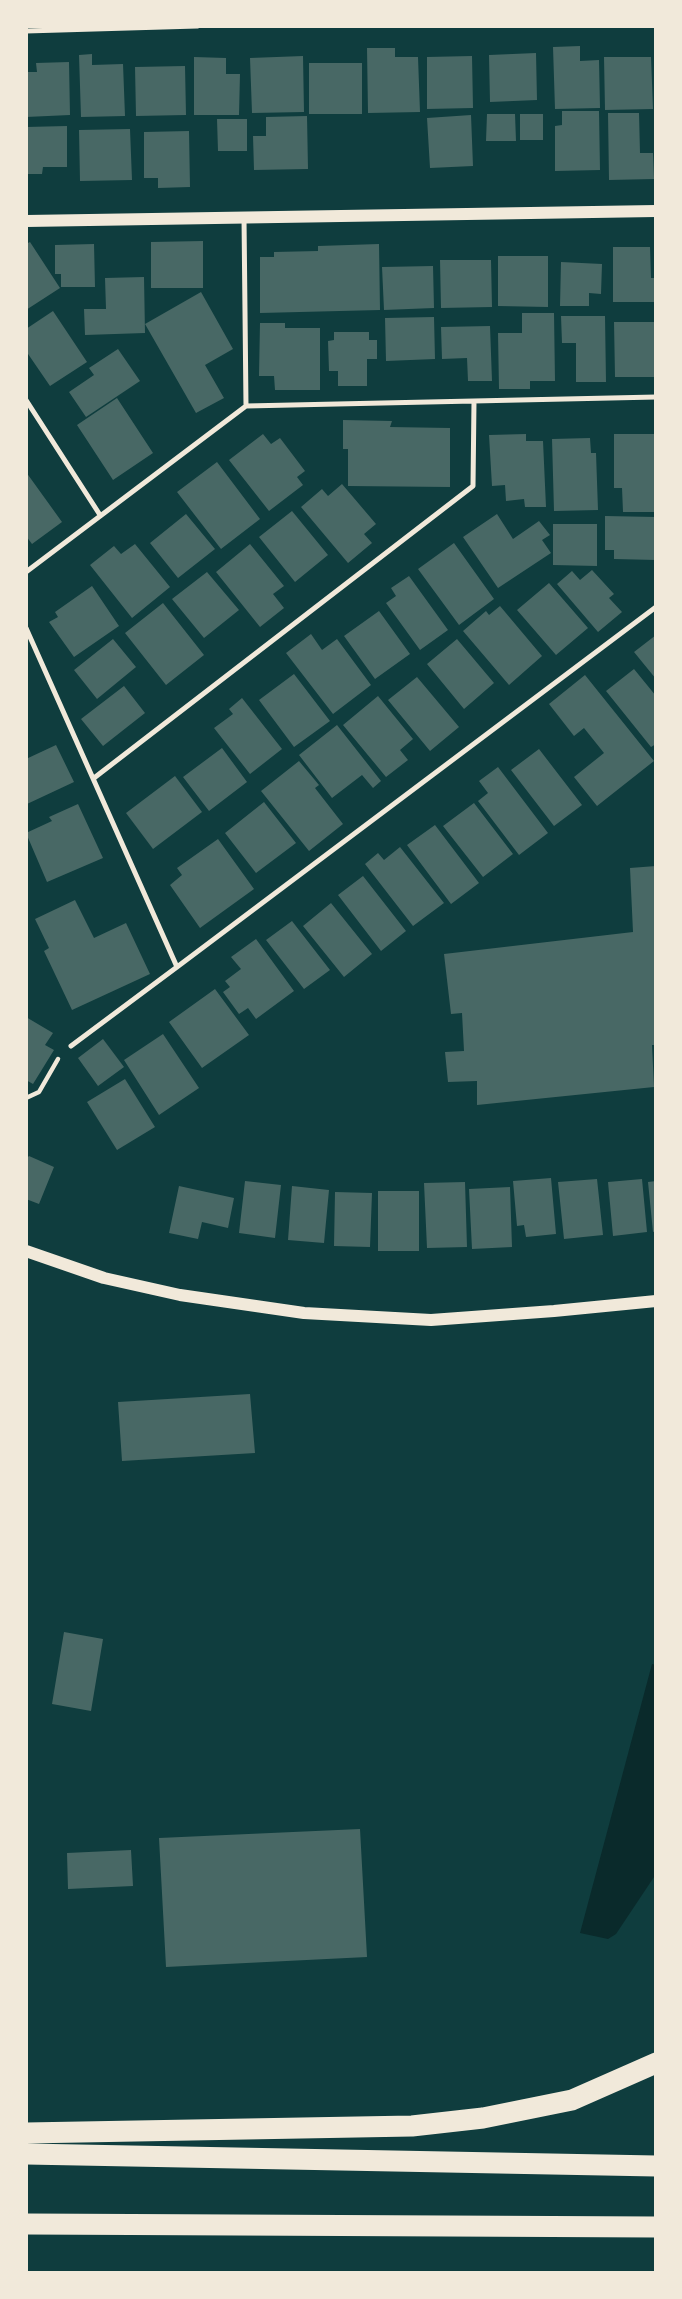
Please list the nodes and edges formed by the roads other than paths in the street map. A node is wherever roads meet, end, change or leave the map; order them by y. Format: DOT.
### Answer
graph roads {
  1 [pos="197,26"];
  2 [pos="26,31"];
  3 [pos="656,211"];
  4 [pos="244,218"];
  5 [pos="26,221"];
  6 [pos="656,397"];
  7 [pos="26,400"];
  8 [pos="474,402"];
  9 [pos="246,406"];
  10 [pos="100,515"];
  11 [pos="26,572"];
  12 [pos="656,607"];
  13 [pos="26,628"];
  14 [pos="94,778"];
  15 [pos="177,967"];
  16 [pos="71,1046"];
  17 [pos="26,1251"];
  18 [pos="656,1301"];
  19 [pos="656,2063"];
  20 [pos="26,2133"];
  21 [pos="26,2154"];
  22 [pos="656,2166"];
  23 [pos="26,2224"];
  24 [pos="656,2227"];
  1 -- 2 [label="lane"];
  3 -- 4 [label="street"];
  4 -- 5 [label="street"];
  4 -- 9 [label="lane"];
  6 -- 8 [label="lane"];
  7 -- 10 [label="lane"];
  8 -- 9 [label="lane"];
  8 -- 14 [label="lane"];
  9 -- 10 [label="lane"];
  10 -- 11 [label="lane"];
  12 -- 15 [label="lane"];
  13 -- 14 [label="lane"];
  14 -- 15 [label="lane"];
  15 -- 16 [label="lane"];
  17 -- 18 [label="street"];
  19 -- 20 [label="highway"];
  21 -- 22 [label="highway"];
  23 -- 24 [label="highway"];
}
